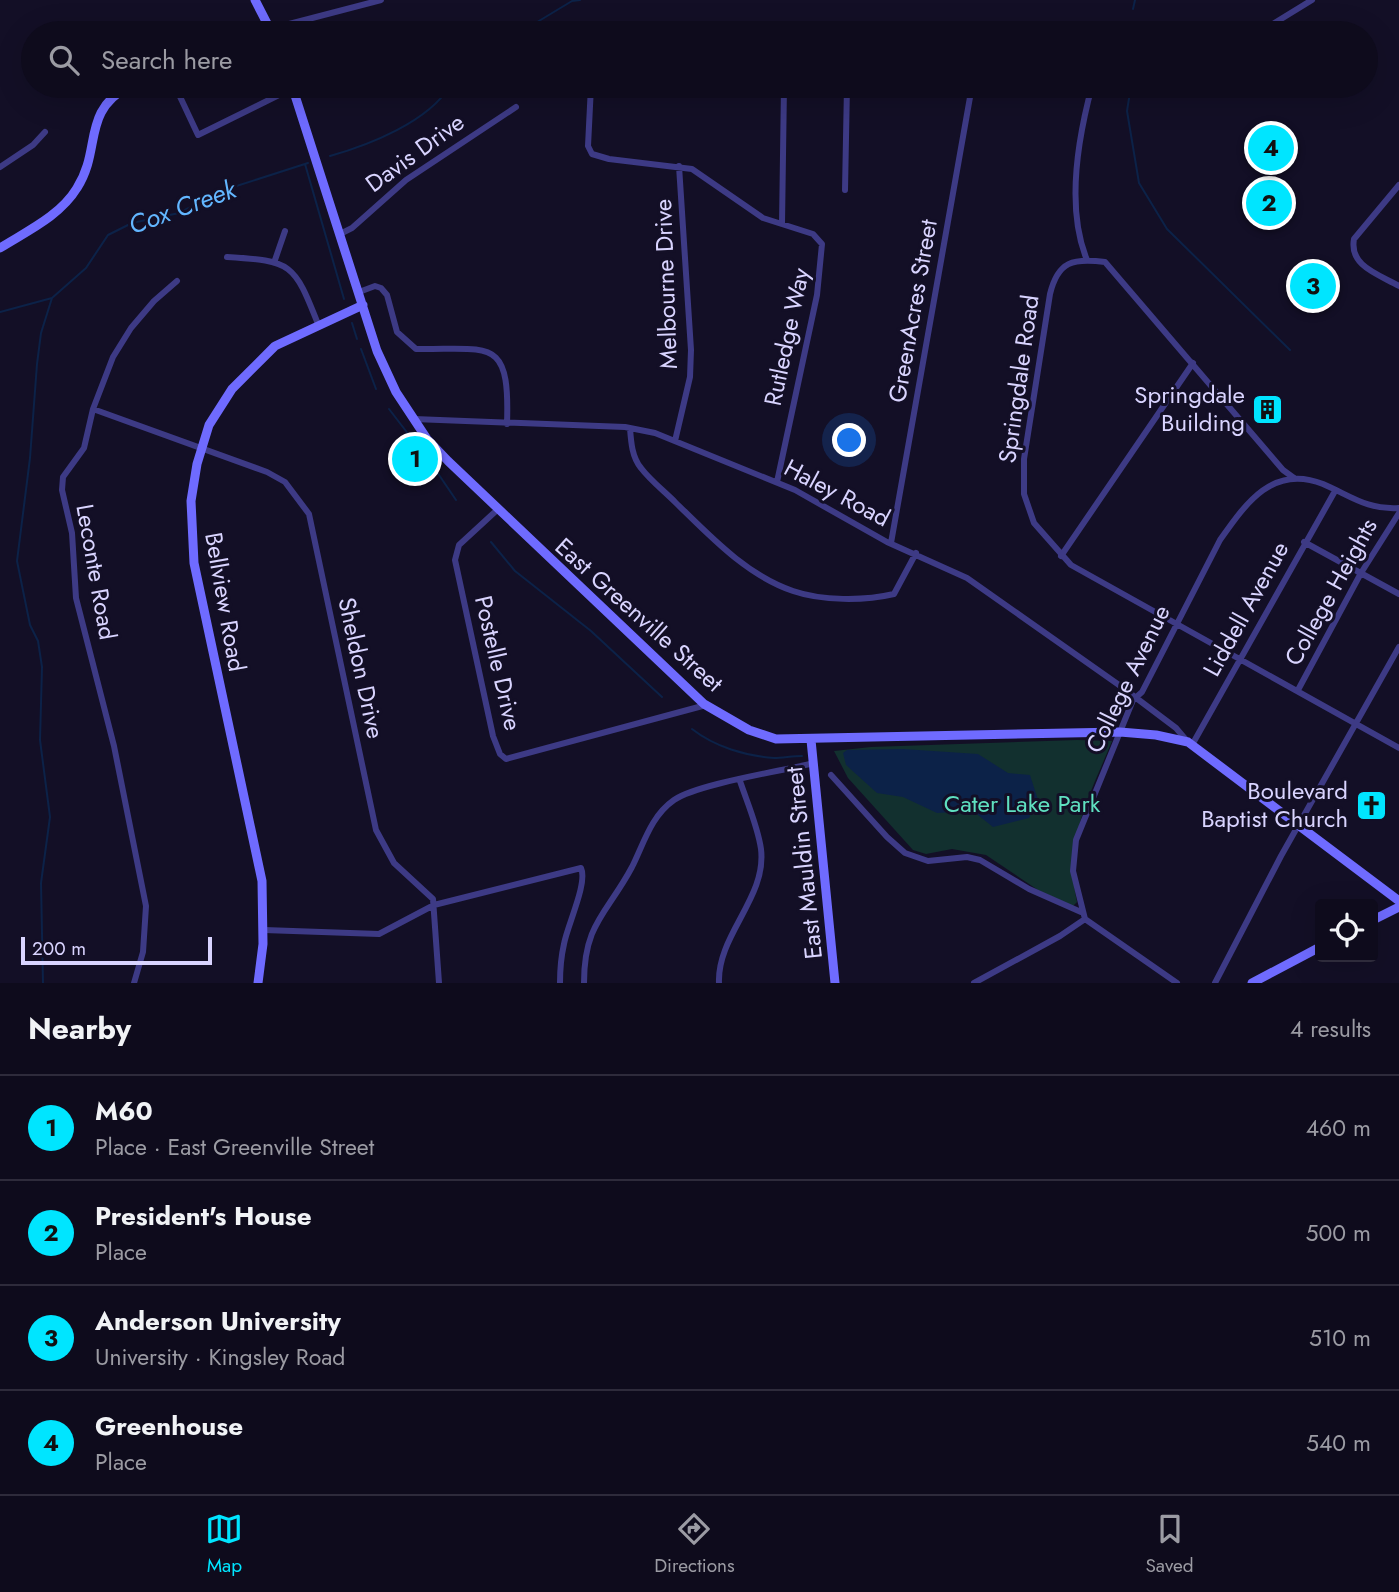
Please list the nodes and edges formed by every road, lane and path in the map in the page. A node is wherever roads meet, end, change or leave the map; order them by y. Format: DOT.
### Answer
graph roads {
  1 [pos="255,0"];
  2 [pos="381,0"];
  3 [pos="1312,0"];
  4 [pos="266,21"];
  5 [pos="306,21"];
  6 [pos="1278,21"];
  7 [pos="111,98"];
  8 [pos="181,98"];
  9 [pos="271,98"];
  10 [pos="297,98"];
  11 [pos="590,98"];
  12 [pos="784,98"];
  13 [pos="847,98"];
  14 [pos="970,98"];
  15 [pos="1089,98"];
  16 [pos="516,107"];
  17 [pos="45,132"];
  18 [pos="680,166"];
  19 [pos="0,167"];
  20 [pos="1399,185"];
  21 [pos="845,190"];
  22 [pos="782,224"];
  23 [pos="285,231"];
  24 [pos="340,234"];
  25 [pos="0,248"];
  26 [pos="227,257"];
  27 [pos="275,260"];
  28 [pos="1087,260"];
  29 [pos="177,281"];
  30 [pos="1399,286"];
  31 [pos="359,292"];
  32 [pos="363,305"];
  33 [pos="318,324"];
  34 [pos="1193,363"];
  35 [pos="93,409"];
  36 [pos="414,419"];
  37 [pos="507,424"];
  38 [pos="630,428"];
  39 [pos="675,441"];
  40 [pos="202,447"];
  41 [pos="1294,478"];
  42 [pos="777,482"];
  43 [pos="1335,491"];
  44 [pos="497,510"];
  45 [pos="1399,511"];
  46 [pos="1304,542"];
  47 [pos="891,543"];
  48 [pos="916,553"];
  49 [pos="1061,556"];
  50 [pos="1361,573"];
  51 [pos="1399,594"];
  52 [pos="1176,622"];
  53 [pos="1399,647"];
  54 [pos="1241,658"];
  55 [pos="1298,690"];
  56 [pos="1136,698"];
  57 [pos="706,705"];
  58 [pos="1355,723"];
  59 [pos="1120,732"];
  60 [pos="811,740"];
  61 [pos="1190,744"];
  62 [pos="1399,748"];
  63 [pos="814,764"];
  64 [pos="831,775"];
  65 [pos="740,781"];
  66 [pos="1299,826"];
  67 [pos="1399,904"];
  68 [pos="434,905"];
  69 [pos="1083,916"];
  70 [pos="1378,917"];
  71 [pos="264,930"];
  72 [pos="1315,950"];
  73 [pos="134,983"];
  74 [pos="258,983"];
  75 [pos="439,983"];
  76 [pos="560,983"];
  77 [pos="583,983"];
  78 [pos="719,983"];
  79 [pos="835,983"];
  80 [pos="975,983"];
  81 [pos="1177,983"];
  82 [pos="1215,983"];
  83 [pos="1252,983"];
  1 -- 4 [label="main road"];
  2 -- 5 [label="street"];
  3 -- 6 [label="street"];
  7 -- 25 [label="main road"];
  8 -- 9 [label="street"];
  10 -- 24 [label="main road, East Greenville Street"];
  11 -- 18 [label="street"];
  12 -- 22 [label="street"];
  13 -- 21 [label="street"];
  14 -- 47 [label="street, GreenAcres Street"];
  15 -- 28 [label="street"];
  16 -- 24 [label="street, Davis Drive"];
  17 -- 19 [label="street"];
  18 -- 22 [label="street"];
  18 -- 39 [label="street, Melbourne Drive"];
  20 -- 30 [label="street"];
  22 -- 42 [label="street, Rutledge Way"];
  23 -- 27 [label="street"];
  24 -- 31 [label="main road, East Greenville Street"];
  26 -- 27 [label="street"];
  27 -- 33 [label="street"];
  28 -- 34 [label="street"];
  28 -- 49 [label="street, Springdale Road"];
  29 -- 35 [label="street, Leconte Road"];
  31 -- 32 [label="main road, East Greenville Street"];
  31 -- 37 [label="street"];
  32 -- 33 [label="main road, Bellview Road"];
  32 -- 36 [label="main road, East Greenville Street"];
  33 -- 40 [label="main road, Bellview Road"];
  34 -- 41 [label="street"];
  34 -- 49 [label="street"];
  35 -- 40 [label="street, Sheldon Drive"];
  35 -- 73 [label="street, Leconte Road"];
  36 -- 37 [label="street, Haley Road"];
  36 -- 44 [label="main road, East Greenville Street"];
  37 -- 38 [label="street, Haley Road"];
  38 -- 39 [label="street, Haley Road"];
  38 -- 48 [label="street"];
  39 -- 42 [label="street, Haley Road"];
  40 -- 68 [label="street, Sheldon Drive"];
  40 -- 71 [label="main road, Bellview Road"];
  41 -- 43 [label="street"];
  41 -- 52 [label="street, College Avenue"];
  42 -- 47 [label="street, Haley Road"];
  43 -- 45 [label="street"];
  43 -- 46 [label="street, Liddell Avenue"];
  44 -- 57 [label="main road, East Greenville Street"];
  44 -- 57 [label="street, Postelle Drive"];
  45 -- 50 [label="street, College Heights"];
  46 -- 50 [label="street"];
  46 -- 54 [label="street, Liddell Avenue"];
  47 -- 48 [label="street, Haley Road"];
  48 -- 56 [label="street, Haley Road"];
  49 -- 52 [label="street, Springdale Road"];
  50 -- 51 [label="street"];
  50 -- 55 [label="street, College Heights"];
  52 -- 54 [label="street, Springdale Road"];
  52 -- 56 [label="street, College Avenue"];
  53 -- 58 [label="street"];
  54 -- 55 [label="street, Springdale Road"];
  54 -- 61 [label="street, Liddell Avenue"];
  55 -- 58 [label="street, Springdale Road"];
  56 -- 59 [label="street, College Avenue"];
  56 -- 61 [label="street, Haley Road"];
  57 -- 60 [label="main road, East Greenville Street"];
  58 -- 62 [label="street, Springdale Road"];
  58 -- 66 [label="street"];
  59 -- 60 [label="main road, East Greenville Street"];
  59 -- 61 [label="main road, East Greenville Street"];
  59 -- 69 [label="street, College Avenue"];
  60 -- 63 [label="main road, East Mauldin Street"];
  61 -- 66 [label="main road, East Greenville Street"];
  63 -- 65 [label="street"];
  63 -- 79 [label="main road, East Mauldin Street"];
  64 -- 69 [label="street"];
  65 -- 77 [label="street"];
  65 -- 78 [label="street"];
  66 -- 67 [label="main road, East Greenville Street"];
  66 -- 82 [label="street"];
  67 -- 70 [label="main road"];
  68 -- 71 [label="street"];
  68 -- 75 [label="street"];
  68 -- 76 [label="street"];
  69 -- 80 [label="street"];
  69 -- 81 [label="street"];
  71 -- 74 [label="main road, Bellview Road"];
  72 -- 83 [label="main road"];
}
